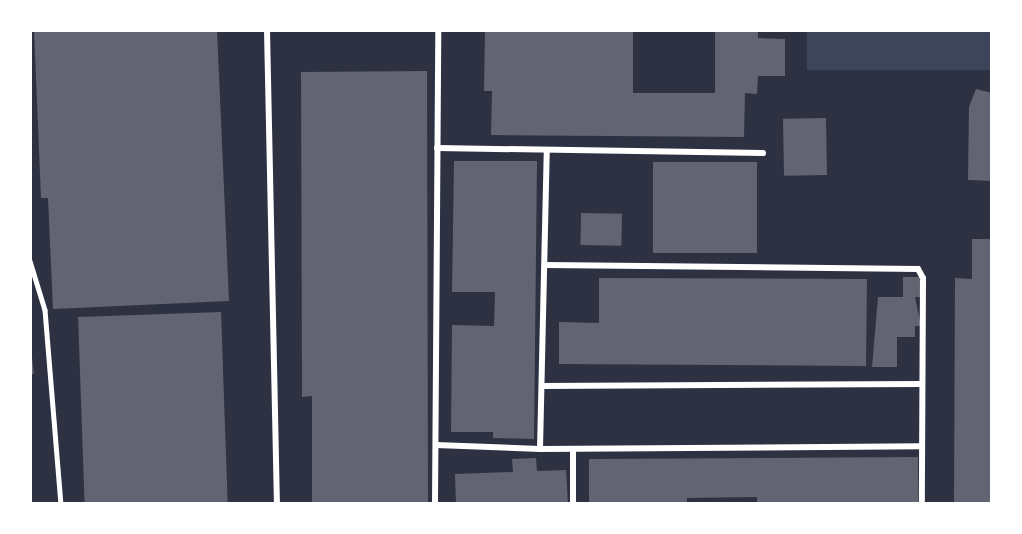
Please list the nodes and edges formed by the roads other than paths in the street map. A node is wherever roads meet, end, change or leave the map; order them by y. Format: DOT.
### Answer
graph roads {
  1 [pos="438,30"];
  2 [pos="266,32"];
  3 [pos="437,148"];
  4 [pos="547,150"];
  5 [pos="763,153"];
  6 [pos="30,261"];
  7 [pos="545,265"];
  8 [pos="922,384"];
  9 [pos="542,386"];
  10 [pos="436,445"];
  11 [pos="922,446"];
  12 [pos="540,449"];
  13 [pos="573,449"];
  14 [pos="61,504"];
  15 [pos="277,504"];
  16 [pos="435,504"];
  17 [pos="573,504"];
  18 [pos="922,504"];
  1 -- 3 [label="street"];
  2 -- 15 [label="street"];
  3 -- 4 [label="street"];
  3 -- 10 [label="street"];
  4 -- 5 [label="street"];
  4 -- 7 [label="street"];
  6 -- 14 [label="lane"];
  7 -- 8 [label="street"];
  7 -- 9 [label="street"];
  8 -- 9 [label="street"];
  8 -- 11 [label="street"];
  9 -- 12 [label="street"];
  10 -- 12 [label="street"];
  10 -- 16 [label="street"];
  11 -- 13 [label="street"];
  11 -- 18 [label="street"];
  12 -- 13 [label="street"];
  13 -- 17 [label="street"];
}
